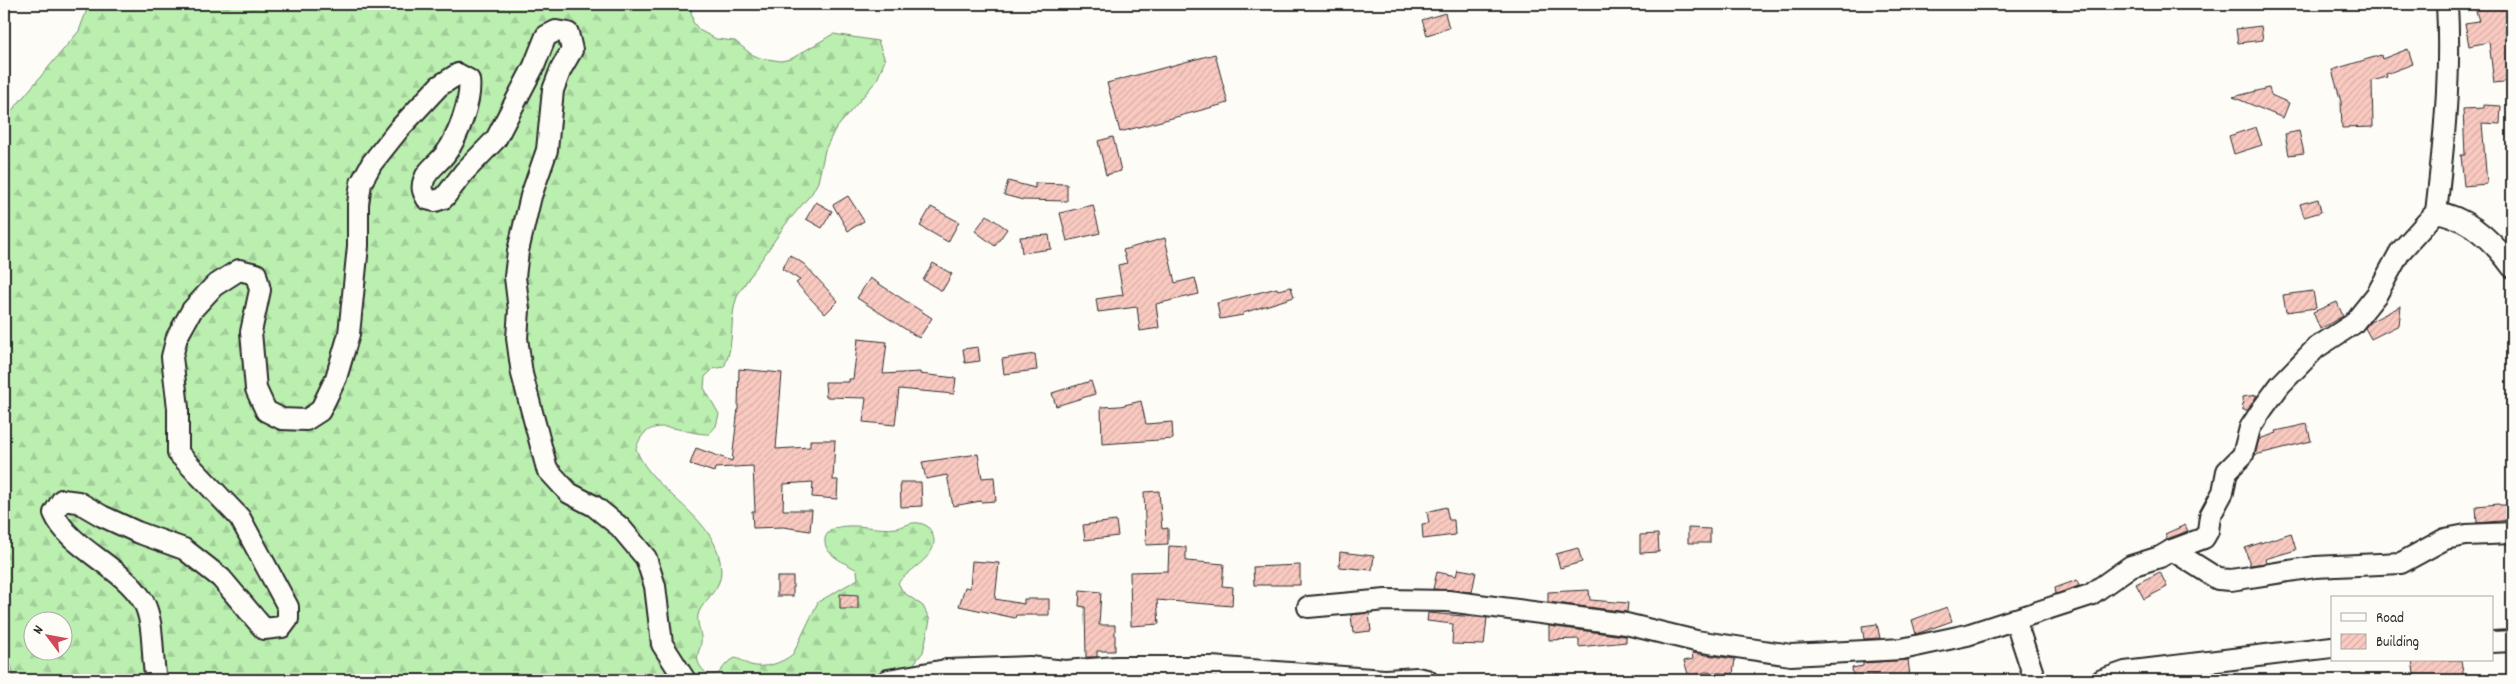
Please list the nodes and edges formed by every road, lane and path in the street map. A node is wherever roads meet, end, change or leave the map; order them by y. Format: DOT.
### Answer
graph roads {
  1 [pos="2447,4"];
  2 [pos="2436,212"];
  3 [pos="2512,267"];
  4 [pos="2512,533"];
  5 [pos="2172,550"];
  6 [pos="1308,607"];
  7 [pos="2015,619"];
  8 [pos="2512,641"];
  9 [pos="2494,642"];
  10 [pos="2331,647"];
  11 [pos="156,680"];
  12 [pos="685,680"];
  13 [pos="888,680"];
  14 [pos="1385,680"];
  15 [pos="1427,680"];
  16 [pos="2035,680"];
  17 [pos="2102,680"];
  1 -- 2 [label="street"];
  2 -- 3 [label="street"];
  2 -- 5 [label="street"];
  4 -- 5 [label="street"];
  5 -- 7 [label="street"];
  6 -- 7 [label="street"];
  7 -- 16 [label="street"];
  8 -- 9 [label="street"];
  10 -- 17 [label="street"];
  11 -- 12 [label="street"];
  13 -- 14 [label="street"];
  14 -- 15 [label="street"];
}
